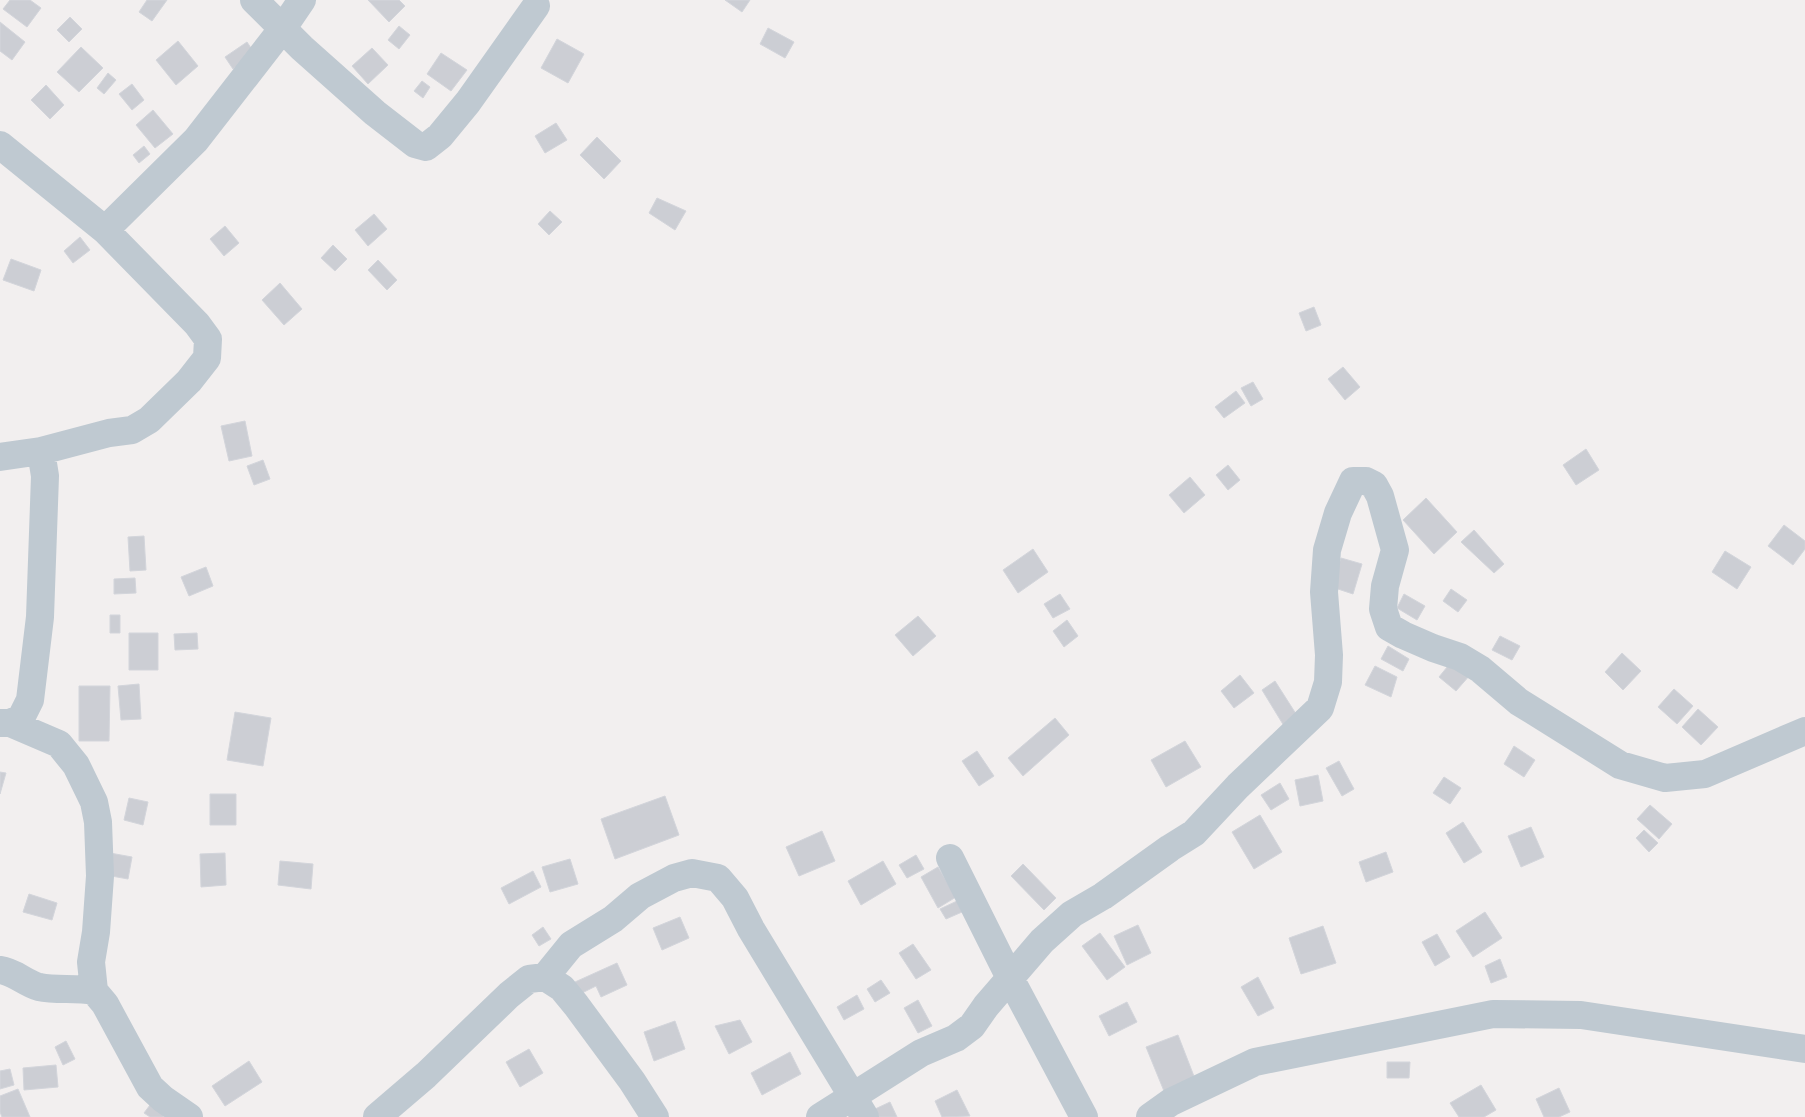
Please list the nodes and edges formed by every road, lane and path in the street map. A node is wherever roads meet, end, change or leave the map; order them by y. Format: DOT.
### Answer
graph roads {
  1 [pos="254,0"];
  2 [pos="302,0"];
  3 [pos="536,6"];
  4 [pos="283,28"];
  5 [pos="0,145"];
  6 [pos="105,230"];
  7 [pos="40,451"];
  8 [pos="0,457"];
  9 [pos="5,723"];
  10 [pos="1805,731"];
  11 [pos="950,858"];
  12 [pos="0,970"];
  13 [pos="545,977"];
  14 [pos="1010,978"];
  15 [pos="94,991"];
  16 [pos="1805,1049"];
  17 [pos="859,1107"];
  18 [pos="189,1117"];
  19 [pos="377,1117"];
  20 [pos="654,1117"];
  21 [pos="820,1117"];
  22 [pos="1084,1117"];
  23 [pos="1150,1117"];
  1 -- 4 [label="street"];
  2 -- 4 [label="street"];
  3 -- 4 [label="street"];
  4 -- 6 [label="street"];
  5 -- 6 [label="street"];
  6 -- 7 [label="street"];
  7 -- 8 [label="street"];
  7 -- 9 [label="street"];
  9 -- 15 [label="street"];
  10 -- 14 [label="street"];
  11 -- 14 [label="street"];
  12 -- 15 [label="street"];
  13 -- 17 [label="street"];
  13 -- 19 [label="street"];
  13 -- 20 [label="street"];
  14 -- 17 [label="street"];
  14 -- 22 [label="street"];
  15 -- 18 [label="street"];
  16 -- 23 [label="street"];
  17 -- 21 [label="street"];
}
